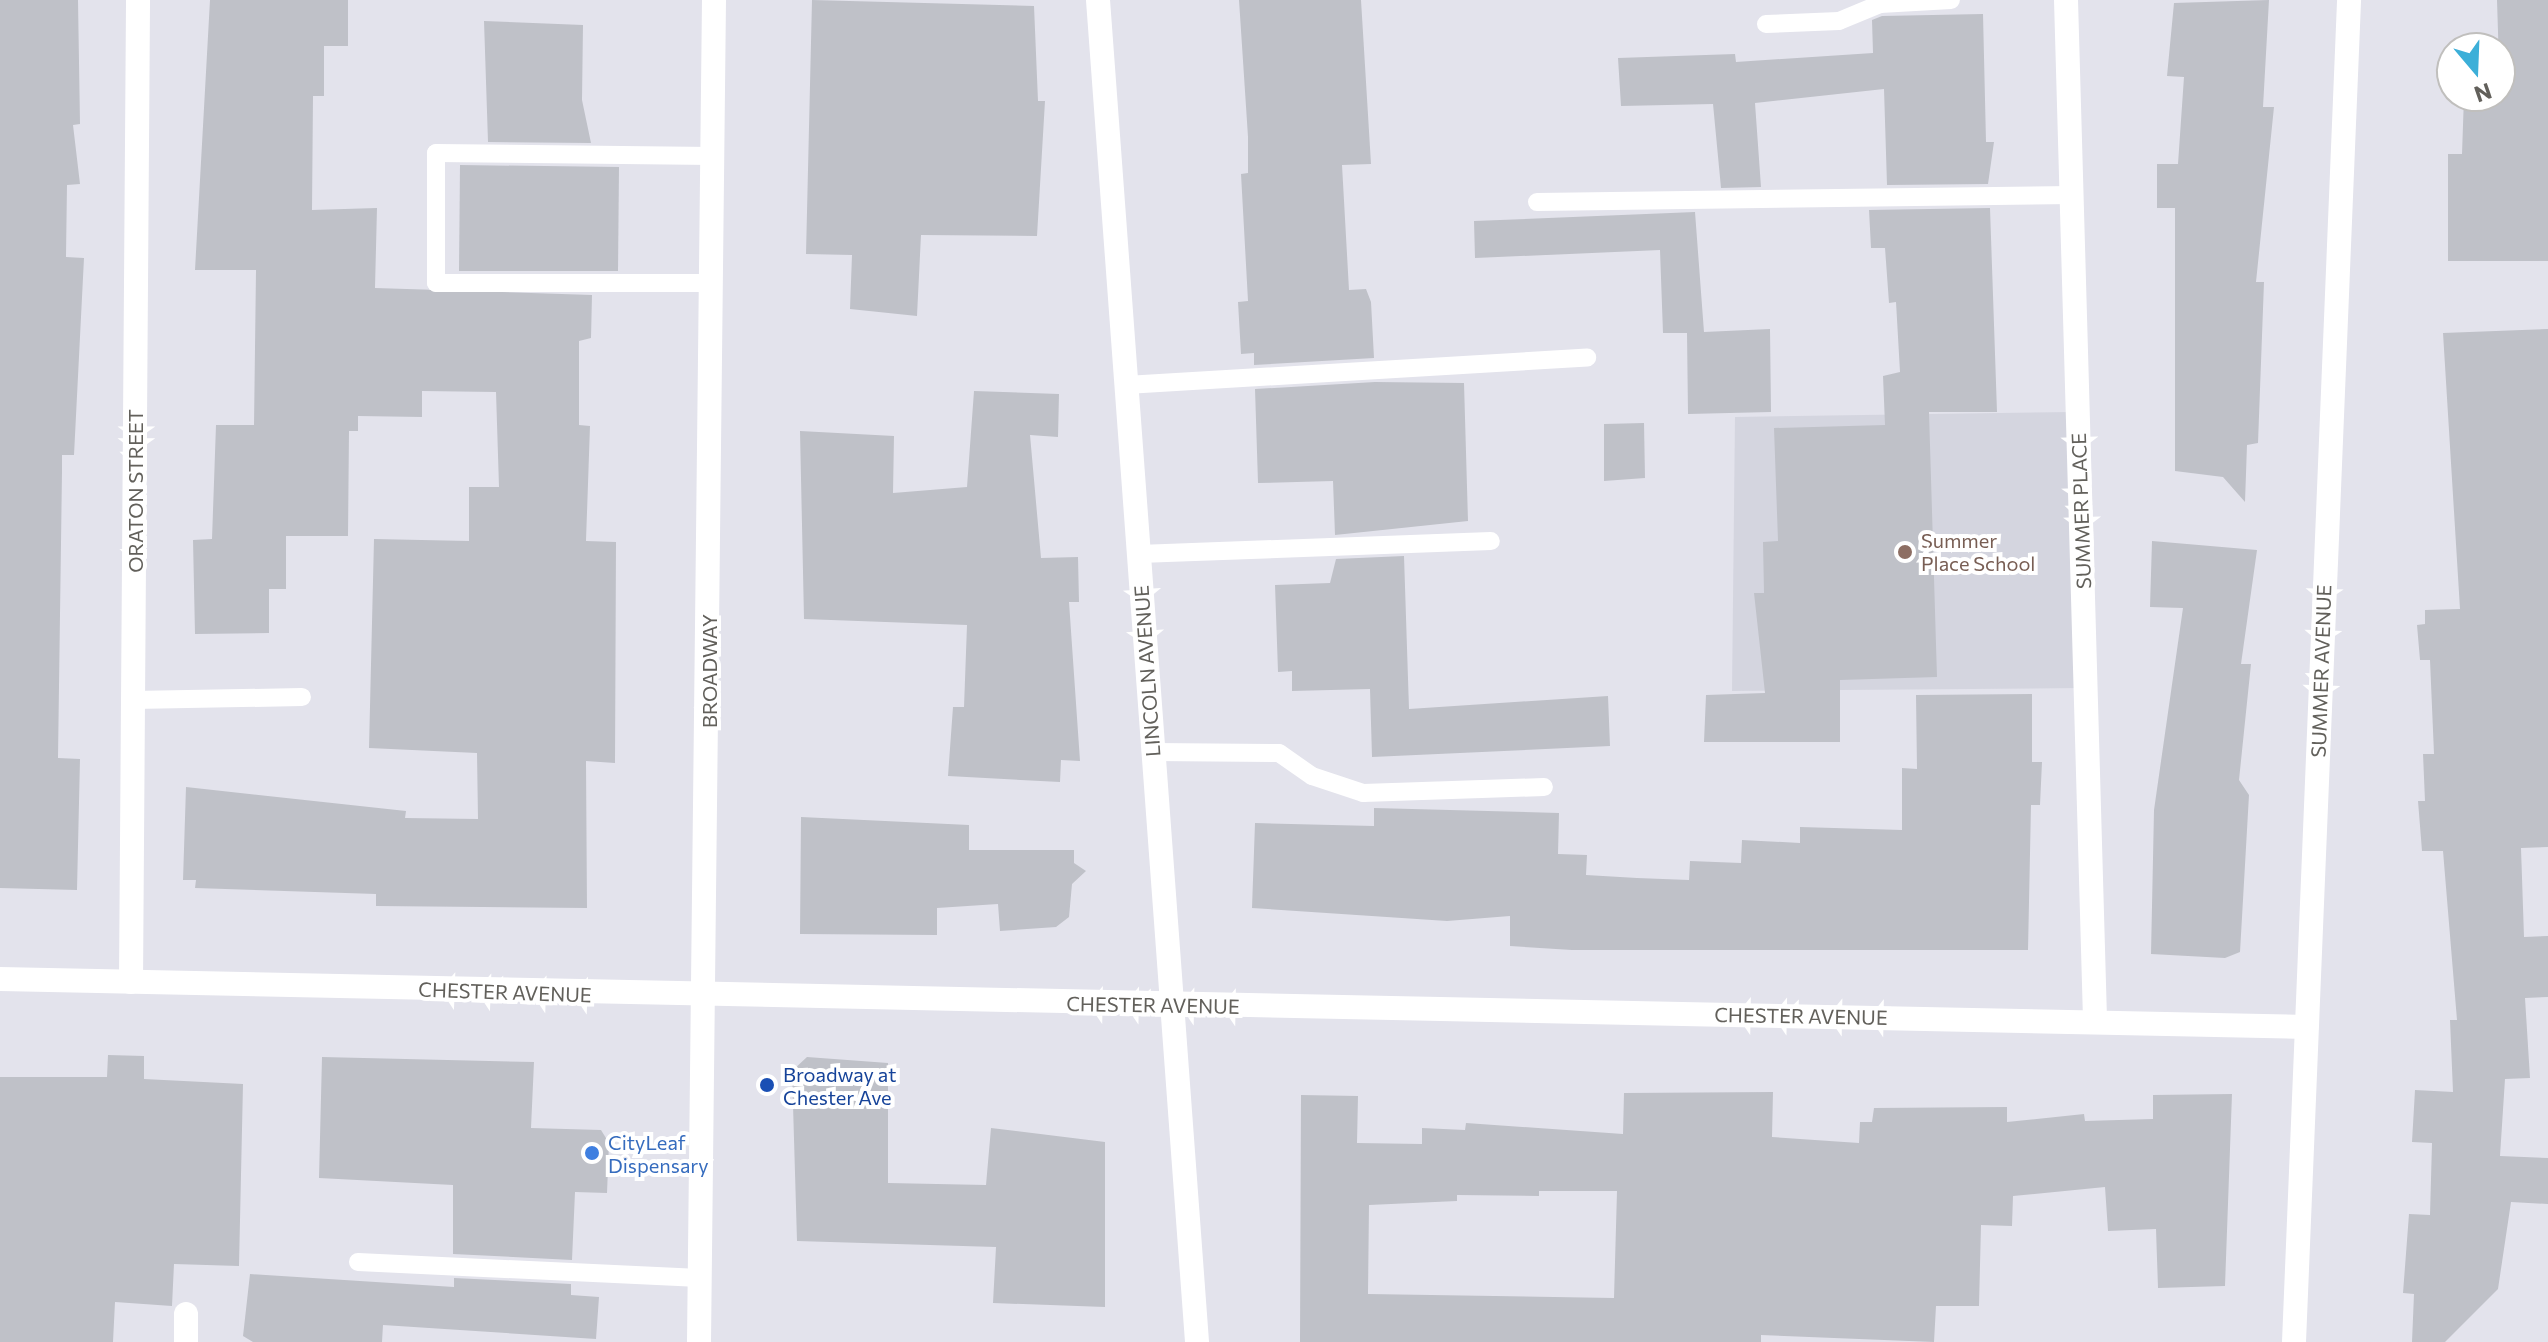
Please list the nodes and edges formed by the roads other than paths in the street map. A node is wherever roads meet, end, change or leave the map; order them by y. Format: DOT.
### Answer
graph roads {
  1 [pos="138,0"];
  2 [pos="714,0"];
  3 [pos="1098,0"];
  4 [pos="1951,0"];
  5 [pos="2066,0"];
  6 [pos="2349,0"];
  7 [pos="1766,24"];
  8 [pos="713,156"];
  9 [pos="2072,195"];
  10 [pos="1537,202"];
  11 [pos="712,283"];
  12 [pos="1587,358"];
  13 [pos="1126,385"];
  14 [pos="1491,541"];
  15 [pos="1139,554"];
  16 [pos="302,697"];
  17 [pos="133,700"];
  18 [pos="1153,752"];
  19 [pos="1544,787"];
  20 [pos="0,979"];
  21 [pos="131,982"];
  22 [pos="706,999"];
  23 [pos="1172,1005"];
  24 [pos="2095,1021"];
  25 [pos="2307,1027"];
  26 [pos="358,1262"];
  27 [pos="700,1278"];
  28 [pos="186,1314"];
  29 [pos="186,1342"];
  30 [pos="699,1342"];
  31 [pos="1197,1342"];
  32 [pos="2294,1342"];
  1 -- 17 [label="street, ORATON STREET"];
  2 -- 8 [label="street, BROADWAY"];
  3 -- 13 [label="street, LINCOLN AVENUE"];
  4 -- 7 [label="lane"];
  5 -- 9 [label="street, SUMMER PLACE"];
  6 -- 25 [label="street, SUMMER AVENUE"];
  8 -- 11 [label="street, BROADWAY"];
  8 -- 11 [label="lane"];
  9 -- 10 [label="lane"];
  9 -- 24 [label="street, SUMMER PLACE"];
  11 -- 22 [label="street, BROADWAY"];
  12 -- 13 [label="lane"];
  13 -- 15 [label="street, LINCOLN AVENUE"];
  14 -- 15 [label="lane"];
  15 -- 18 [label="street, LINCOLN AVENUE"];
  16 -- 17 [label="lane"];
  17 -- 21 [label="street, ORATON STREET"];
  18 -- 19 [label="lane"];
  18 -- 23 [label="street, LINCOLN AVENUE"];
  20 -- 21 [label="street, CHESTER AVENUE"];
  21 -- 22 [label="street, CHESTER AVENUE"];
  22 -- 23 [label="street, CHESTER AVENUE"];
  22 -- 27 [label="street, BROADWAY"];
  23 -- 24 [label="street, CHESTER AVENUE"];
  23 -- 31 [label="street, LINCOLN AVENUE"];
  24 -- 25 [label="street, CHESTER AVENUE"];
  25 -- 32 [label="street, SUMMER AVENUE"];
  26 -- 27 [label="lane"];
  27 -- 30 [label="street, BROADWAY"];
  28 -- 29 [label="street"];
}
